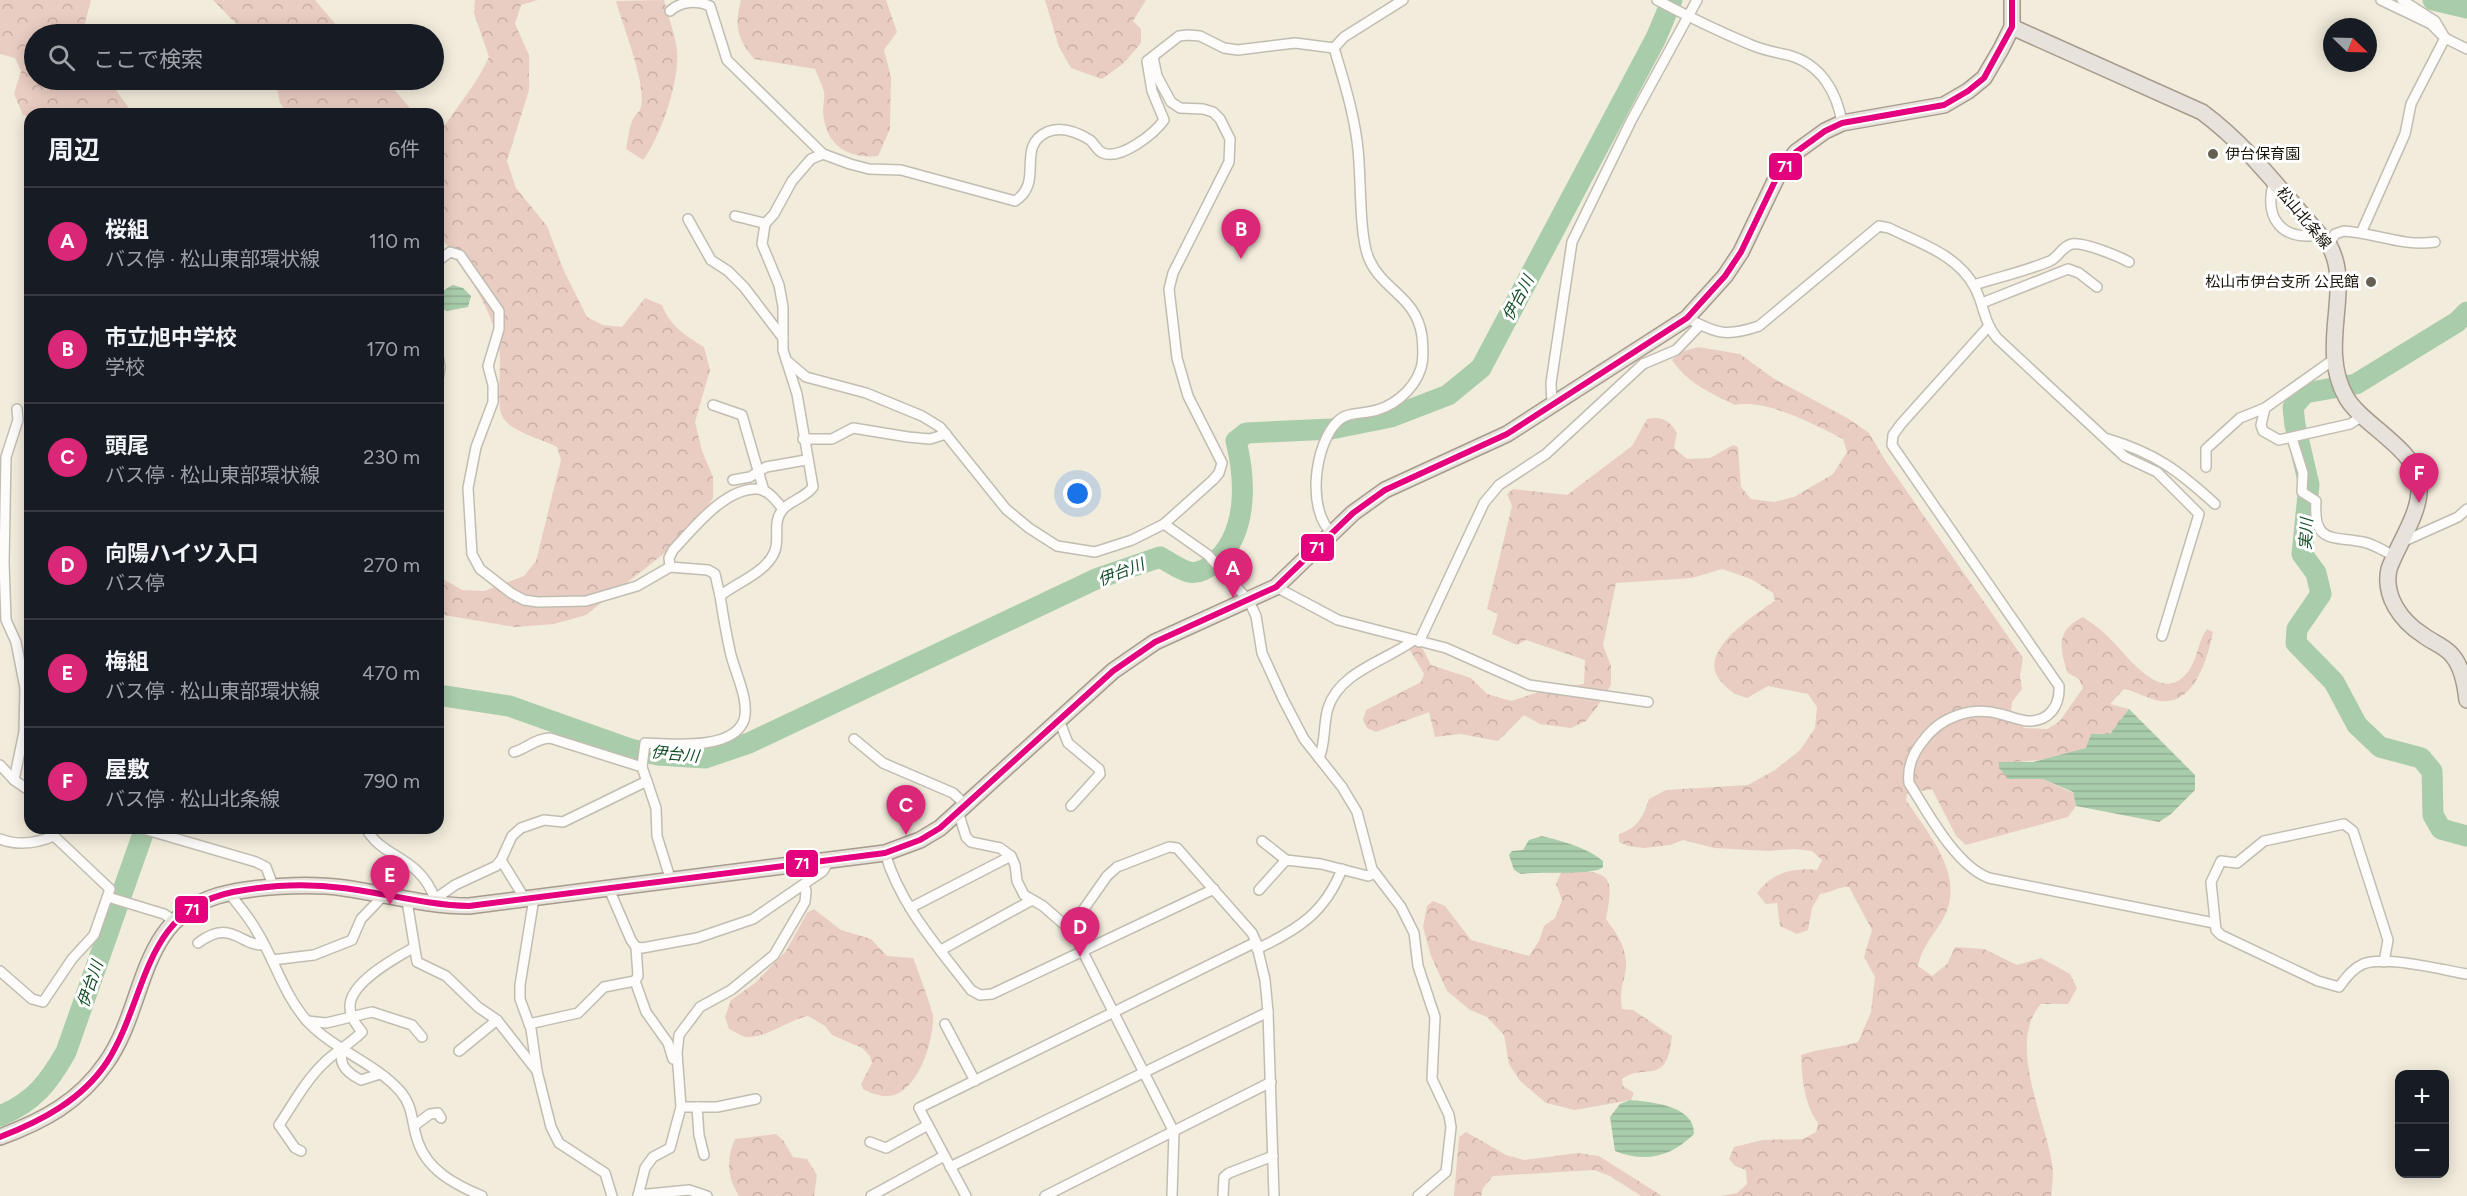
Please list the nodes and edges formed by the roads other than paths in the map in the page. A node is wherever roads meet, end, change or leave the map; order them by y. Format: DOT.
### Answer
graph roads {
  1 [pos="1403,0"];
  2 [pos="1657,0"];
  3 [pos="1697,0"];
  4 [pos="2012,0"];
  5 [pos="2381,0"];
  6 [pos="2402,0"];
  7 [pos="670,11"];
  8 [pos="1689,17"];
  9 [pos="2012,27"];
  10 [pos="2445,38"];
  11 [pos="1334,48"];
  12 [pos="2467,49"];
  13 [pos="1153,57"];
  14 [pos="1842,123"];
  15 [pos="823,154"];
  16 [pos="2274,182"];
  17 [pos="758,211"];
  18 [pos="735,216"];
  19 [pos="688,219"];
  20 [pos="764,224"];
  21 [pos="2361,233"];
  22 [pos="2325,240"];
  23 [pos="2435,242"];
  24 [pos="444,256"];
  25 [pos="2129,262"];
  26 [pos="1974,285"];
  27 [pos="2097,287"];
  28 [pos="1982,303"];
  29 [pos="1694,321"];
  30 [pos="1988,327"];
  31 [pos="783,338"];
  32 [pos="786,360"];
  33 [pos="2333,360"];
  34 [pos="1552,404"];
  35 [pos="713,405"];
  36 [pos="2265,408"];
  37 [pos="17,409"];
  38 [pos="2361,417"];
  39 [pos="946,434"];
  40 [pos="2296,437"];
  41 [pos="803,439"];
  42 [pos="2107,439"];
  43 [pos="806,460"];
  44 [pos="2206,467"];
  45 [pos="759,471"];
  46 [pos="733,480"];
  47 [pos="764,491"];
  48 [pos="2215,504"];
  49 [pos="783,509"];
  50 [pos="2467,509"];
  51 [pos="1164,524"];
  52 [pos="1333,534"];
  53 [pos="2396,550"];
  54 [pos="670,567"];
  55 [pos="1276,587"];
  56 [pos="720,596"];
  57 [pos="1249,601"];
  58 [pos="3,621"];
  59 [pos="2162,636"];
  60 [pos="1417,641"];
  61 [pos="24,683"];
  62 [pos="2467,700"];
  63 [pos="1648,702"];
  64 [pos="1059,720"];
  65 [pos="24,732"];
  66 [pos="854,739"];
  67 [pos="514,752"];
  68 [pos="1319,758"];
  69 [pos="642,764"];
  70 [pos="0,765"];
  71 [pos="14,780"];
  72 [pos="647,781"];
  73 [pos="24,787"];
  74 [pos="1071,806"];
  75 [pos="962,808"];
  76 [pos="164,834"];
  77 [pos="371,834"];
  78 [pos="0,839"];
  79 [pos="1262,841"];
  80 [pos="885,853"];
  81 [pos="1011,856"];
  82 [pos="830,859"];
  83 [pos="501,860"];
  84 [pos="1286,860"];
  85 [pos="1342,869"];
  86 [pos="1375,873"];
  87 [pos="671,881"];
  88 [pos="804,885"];
  89 [pos="274,888"];
  90 [pos="609,889"];
  91 [pos="1214,889"];
  92 [pos="1259,890"];
  93 [pos="230,893"];
  94 [pos="384,895"];
  95 [pos="109,897"];
  96 [pos="530,898"];
  97 [pos="1032,900"];
  98 [pos="407,901"];
  99 [pos="434,902"];
  100 [pos="910,908"];
  101 [pos="173,920"];
  102 [pos="2214,923"];
  103 [pos="198,943"];
  104 [pos="264,945"];
  105 [pos="1256,946"];
  106 [pos="413,948"];
  107 [pos="636,948"];
  108 [pos="941,950"];
  109 [pos="1082,950"];
  110 [pos="272,960"];
  111 [pos="2384,962"];
  112 [pos="0,971"];
  113 [pos="2467,974"];
  114 [pos="635,981"];
  115 [pos="1113,1012"];
  116 [pos="1268,1012"];
  117 [pos="352,1016"];
  118 [pos="497,1020"];
  119 [pos="307,1021"];
  120 [pos="529,1024"];
  121 [pos="945,1024"];
  122 [pos="422,1036"];
  123 [pos="344,1050"];
  124 [pos="459,1051"];
  125 [pos="678,1070"];
  126 [pos="537,1071"];
  127 [pos="1144,1073"];
  128 [pos="380,1074"];
  129 [pos="975,1081"];
  130 [pos="1271,1082"];
  131 [pos="756,1100"];
  132 [pos="681,1107"];
  133 [pos="697,1107"];
  134 [pos="441,1118"];
  135 [pos="415,1125"];
  136 [pos="928,1125"];
  137 [pos="1174,1132"];
  138 [pos="0,1137"];
  139 [pos="870,1142"];
  140 [pos="301,1150"];
  141 [pos="704,1155"];
  142 [pos="944,1156"];
  143 [pos="1273,1156"];
  144 [pos="950,1167"];
  145 [pos="638,1195"];
  146 [pos="482,1196"];
  147 [pos="612,1196"];
  148 [pos="707,1196"];
  149 [pos="871,1196"];
  150 [pos="966,1196"];
  151 [pos="1045,1196"];
  152 [pos="1172,1196"];
  153 [pos="1223,1196"];
  154 [pos="1274,1196"];
  155 [pos="1418,1196"];
  1 -- 11 [label="street"];
  2 -- 8 [label="street"];
  3 -- 8 [label="street"];
  4 -- 9 [label="main road"];
  5 -- 10 [label="street"];
  6 -- 10 [label="street"];
  7 -- 15 [label="street"];
  8 -- 14 [label="street"];
  8 -- 34 [label="street"];
  9 -- 14 [label="main road"];
  9 -- 16 [label="main road, 松山北条線"];
  10 -- 12 [label="street"];
  10 -- 21 [label="street"];
  11 -- 13 [label="street"];
  11 -- 52 [label="street"];
  13 -- 15 [label="street"];
  13 -- 51 [label="street"];
  14 -- 29 [label="main road"];
  15 -- 20 [label="street"];
  16 -- 22 [label="main road, 松山北条線"];
  16 -- 22 [label="street"];
  17 -- 20 [label="street"];
  18 -- 20 [label="street"];
  19 -- 31 [label="street"];
  20 -- 31 [label="street"];
  21 -- 22 [label="street"];
  21 -- 23 [label="street"];
  22 -- 33 [label="main road, 松山北条線"];
  24 -- 54 [label="street"];
  25 -- 26 [label="street"];
  26 -- 28 [label="street"];
  26 -- 29 [label="street"];
  27 -- 28 [label="street"];
  28 -- 30 [label="street"];
  29 -- 34 [label="main road"];
  29 -- 60 [label="street"];
  30 -- 42 [label="street"];
  30 -- 102 [label="street"];
  31 -- 32 [label="street"];
  32 -- 39 [label="street"];
  32 -- 41 [label="street"];
  33 -- 36 [label="street"];
  33 -- 38 [label="main road, 松山北条線"];
  34 -- 52 [label="main road"];
  35 -- 45 [label="street"];
  36 -- 40 [label="street"];
  36 -- 44 [label="street"];
  37 -- 58 [label="street"];
  38 -- 40 [label="street"];
  38 -- 53 [label="main road, 松山北条線"];
  39 -- 41 [label="street"];
  39 -- 51 [label="street"];
  40 -- 53 [label="street"];
  41 -- 43 [label="street"];
  42 -- 48 [label="street"];
  42 -- 59 [label="street"];
  43 -- 45 [label="street"];
  43 -- 49 [label="street"];
  45 -- 46 [label="street"];
  45 -- 47 [label="street"];
  47 -- 49 [label="street"];
  47 -- 54 [label="street"];
  49 -- 56 [label="street"];
  50 -- 53 [label="street"];
  51 -- 57 [label="street"];
  52 -- 55 [label="main road"];
  53 -- 62 [label="main road, 松山北条線"];
  54 -- 56 [label="street"];
  55 -- 57 [label="main road"];
  55 -- 60 [label="street"];
  56 -- 69 [label="street"];
  57 -- 64 [label="main road"];
  57 -- 68 [label="street"];
  58 -- 61 [label="street"];
  60 -- 63 [label="street"];
  60 -- 68 [label="street"];
  64 -- 74 [label="street"];
  64 -- 75 [label="main road"];
  65 -- 71 [label="street"];
  66 -- 75 [label="street"];
  67 -- 69 [label="street"];
  68 -- 86 [label="street"];
  69 -- 72 [label="street"];
  70 -- 71 [label="street"];
  71 -- 73 [label="street"];
  72 -- 83 [label="street"];
  72 -- 87 [label="street"];
  75 -- 80 [label="main road"];
  75 -- 81 [label="street"];
  76 -- 89 [label="street"];
  77 -- 99 [label="street"];
  78 -- 95 [label="street"];
  79 -- 84 [label="street"];
  80 -- 82 [label="main road"];
  80 -- 100 [label="street"];
  81 -- 97 [label="street"];
  81 -- 100 [label="street"];
  82 -- 87 [label="main road"];
  82 -- 88 [label="street"];
  83 -- 96 [label="street"];
  83 -- 99 [label="street"];
  84 -- 85 [label="street"];
  84 -- 92 [label="street"];
  85 -- 86 [label="street"];
  85 -- 105 [label="street"];
  86 -- 155 [label="street"];
  87 -- 90 [label="main road"];
  88 -- 107 [label="street"];
  88 -- 125 [label="street"];
  89 -- 93 [label="main road"];
  89 -- 94 [label="main road"];
  90 -- 96 [label="main road"];
  90 -- 107 [label="street"];
  91 -- 97 [label="street"];
  91 -- 105 [label="street"];
  91 -- 109 [label="street"];
  93 -- 101 [label="main road"];
  93 -- 104 [label="street"];
  94 -- 98 [label="main road"];
  94 -- 110 [label="street"];
  95 -- 101 [label="street"];
  95 -- 112 [label="street"];
  96 -- 99 [label="main road"];
  96 -- 120 [label="street"];
  97 -- 108 [label="street"];
  98 -- 99 [label="main road"];
  98 -- 106 [label="street"];
  100 -- 108 [label="street"];
  101 -- 138 [label="main road"];
  102 -- 111 [label="street"];
  102 -- 111 [label="street"];
  103 -- 104 [label="street"];
  104 -- 110 [label="street"];
  105 -- 115 [label="street"];
  105 -- 116 [label="street"];
  106 -- 117 [label="street"];
  106 -- 118 [label="street"];
  107 -- 114 [label="street"];
  108 -- 109 [label="street"];
  109 -- 115 [label="street"];
  110 -- 119 [label="street"];
  111 -- 113 [label="street"];
  114 -- 120 [label="street"];
  114 -- 125 [label="street"];
  115 -- 127 [label="street"];
  115 -- 129 [label="street"];
  116 -- 127 [label="street"];
  116 -- 130 [label="street"];
  117 -- 119 [label="street"];
  117 -- 122 [label="street"];
  117 -- 123 [label="street"];
  118 -- 124 [label="street"];
  118 -- 126 [label="street"];
  119 -- 123 [label="street"];
  120 -- 126 [label="street"];
  121 -- 129 [label="street"];
  123 -- 128 [label="street"];
  123 -- 128 [label="street"];
  123 -- 140 [label="street"];
  125 -- 132 [label="street"];
  126 -- 147 [label="street"];
  127 -- 137 [label="street"];
  127 -- 144 [label="street"];
  128 -- 135 [label="street"];
  129 -- 136 [label="street"];
  130 -- 137 [label="street"];
  130 -- 143 [label="street"];
  131 -- 133 [label="street"];
  132 -- 133 [label="street"];
  132 -- 145 [label="street"];
  133 -- 141 [label="street"];
  134 -- 135 [label="street"];
  135 -- 146 [label="street"];
  136 -- 139 [label="street"];
  136 -- 142 [label="street"];
  137 -- 151 [label="street"];
  137 -- 152 [label="street"];
  142 -- 144 [label="street"];
  142 -- 149 [label="street"];
  143 -- 153 [label="street"];
  143 -- 154 [label="street"];
  144 -- 150 [label="street"];
  145 -- 148 [label="street"];
}
